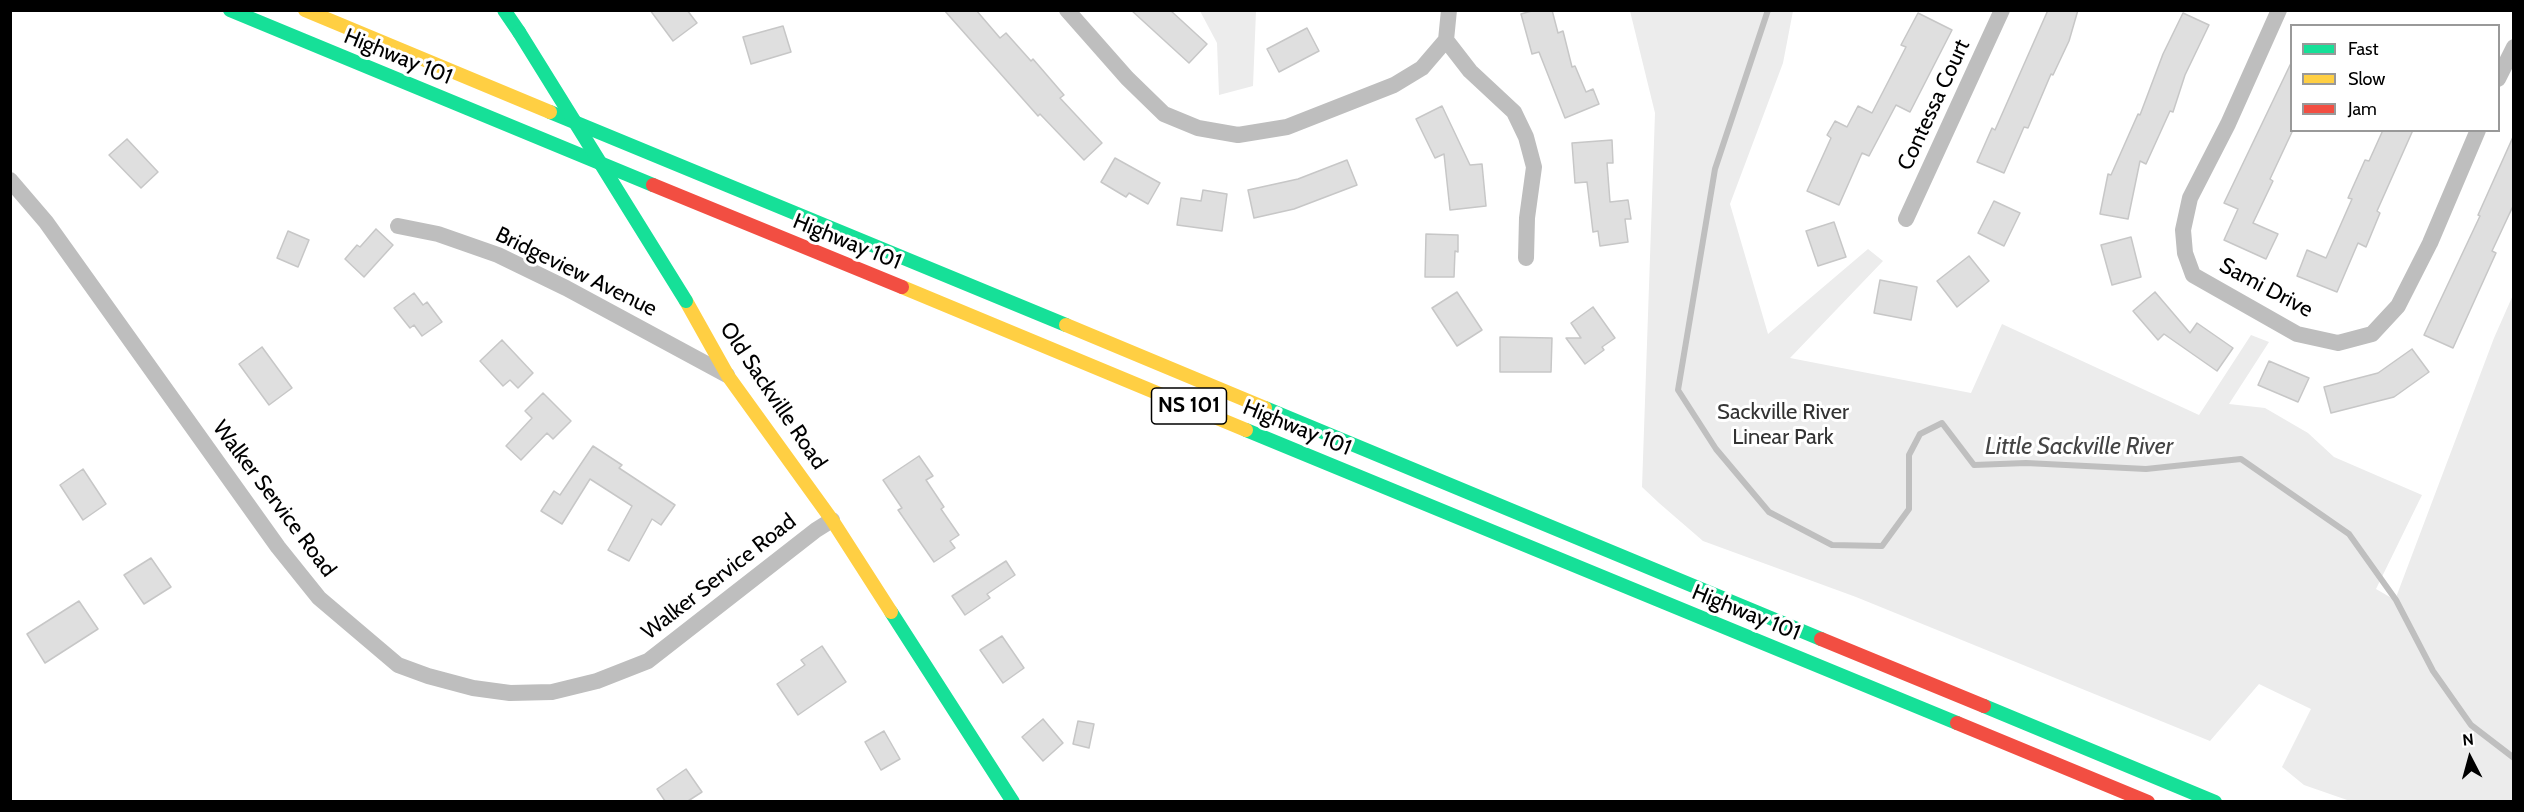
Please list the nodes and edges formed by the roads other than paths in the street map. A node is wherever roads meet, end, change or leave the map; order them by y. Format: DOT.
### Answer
graph roads {
  1 [pos="230,10"];
  2 [pos="305,10"];
  3 [pos="504,10"];
  4 [pos="1067,10"];
  5 [pos="1449,10"];
  6 [pos="2002,10"];
  7 [pos="2279,10"];
  8 [pos="1446,40"];
  9 [pos="2514,47"];
  10 [pos="2500,77"];
  11 [pos="2477,132"];
  12 [pos="10,180"];
  13 [pos="1906,219"];
  14 [pos="398,226"];
  15 [pos="1526,258"];
  16 [pos="728,376"];
  17 [pos="832,520"];
  18 [pos="1013,801"];
  19 [pos="2148,801"];
  20 [pos="2215,801"];
  1 -- 19 [label="main road, Highway 101 / NS 101"];
  2 -- 20 [label="main road, Highway 101 / NS 101"];
  3 -- 16 [label="main road, Old Sackville Road, bridge"];
  4 -- 8 [label="street"];
  5 -- 8 [label="street"];
  6 -- 13 [label="street, Contessa Court"];
  7 -- 11 [label="street, Sami Drive"];
  8 -- 15 [label="street"];
  9 -- 10 [label="street"];
  12 -- 17 [label="street, Walker Service Road"];
  14 -- 16 [label="street, Bridgeview Avenue"];
  16 -- 17 [label="main road, Old Sackville Road"];
  17 -- 18 [label="main road, Old Sackville Road"];
}
